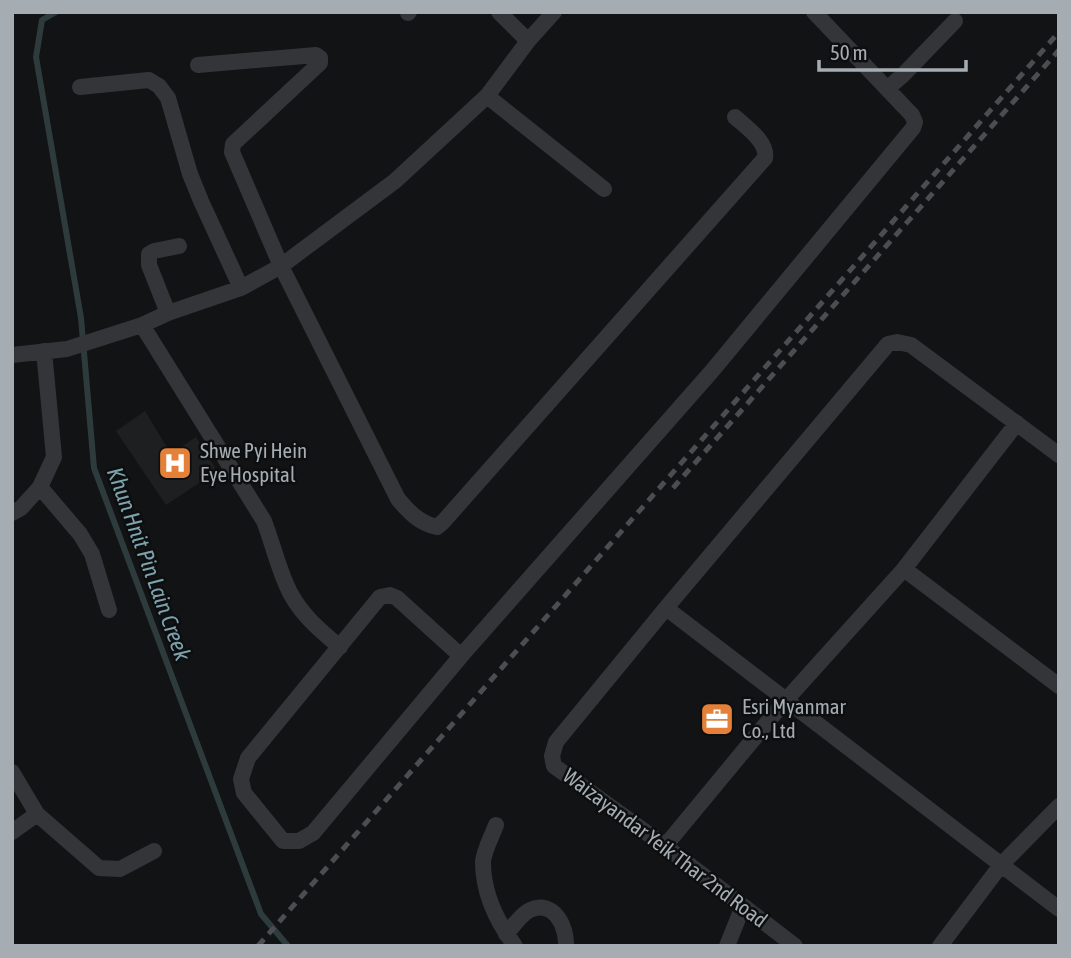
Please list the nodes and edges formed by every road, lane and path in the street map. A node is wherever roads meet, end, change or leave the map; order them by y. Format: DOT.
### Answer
graph roads {
  1 [pos="499,12"];
  2 [pos="554,12"];
  3 [pos="814,12"];
  4 [pos="955,22"];
  5 [pos="528,41"];
  6 [pos="198,65"];
  7 [pos="80,87"];
  8 [pos="888,88"];
  9 [pos="486,96"];
  10 [pos="735,117"];
  11 [pos="604,189"];
  12 [pos="179,246"];
  13 [pos="281,266"];
  14 [pos="241,288"];
  15 [pos="168,313"];
  16 [pos="142,325"];
  17 [pos="44,351"];
  18 [pos="12,355"];
  19 [pos="1017,423"];
  20 [pos="1059,454"];
  21 [pos="40,487"];
  22 [pos="12,513"];
  23 [pos="904,569"];
  24 [pos="666,608"];
  25 [pos="109,610"];
  26 [pos="340,647"];
  27 [pos="461,656"];
  28 [pos="1059,686"];
  29 [pos="785,701"];
  30 [pos="12,772"];
  31 [pos="1059,806"];
  32 [pos="37,814"];
  33 [pos="496,825"];
  34 [pos="12,832"];
  35 [pos="664,846"];
  36 [pos="154,851"];
  37 [pos="1001,865"];
  38 [pos="743,906"];
  39 [pos="1059,909"];
  40 [pos="511,940"];
  41 [pos="566,946"];
  42 [pos="727,946"];
  43 [pos="795,946"];
  44 [pos="940,946"];
  1 -- 5 [label="street"];
  2 -- 5 [label="street"];
  3 -- 8 [label="street"];
  4 -- 8 [label="street"];
  5 -- 9 [label="street"];
  6 -- 13 [label="street"];
  7 -- 14 [label="street"];
  8 -- 27 [label="street"];
  9 -- 11 [label="street"];
  9 -- 13 [label="street"];
  10 -- 13 [label="street"];
  12 -- 15 [label="street"];
  13 -- 14 [label="street"];
  14 -- 15 [label="street"];
  15 -- 16 [label="street"];
  16 -- 17 [label="street"];
  16 -- 26 [label="street"];
  17 -- 18 [label="street"];
  17 -- 21 [label="street"];
  19 -- 20 [label="street"];
  19 -- 23 [label="street"];
  19 -- 24 [label="street"];
  21 -- 22 [label="street"];
  21 -- 25 [label="street"];
  23 -- 28 [label="street"];
  23 -- 29 [label="street"];
  24 -- 29 [label="street"];
  24 -- 35 [label="street, Waizayandar Yeik Thar 2nd Road"];
  26 -- 27 [label="street"];
  26 -- 27 [label="street"];
  29 -- 35 [label="street"];
  29 -- 37 [label="street"];
  30 -- 32 [label="street"];
  31 -- 37 [label="street"];
  32 -- 34 [label="street"];
  32 -- 36 [label="street"];
  33 -- 40 [label="street"];
  35 -- 38 [label="street, Waizayandar Yeik Thar 2nd Road"];
  37 -- 39 [label="street"];
  37 -- 44 [label="street"];
  38 -- 42 [label="street"];
  38 -- 43 [label="street, Waizayandar Yeik Thar 2nd Road"];
  40 -- 41 [label="street"];
}
